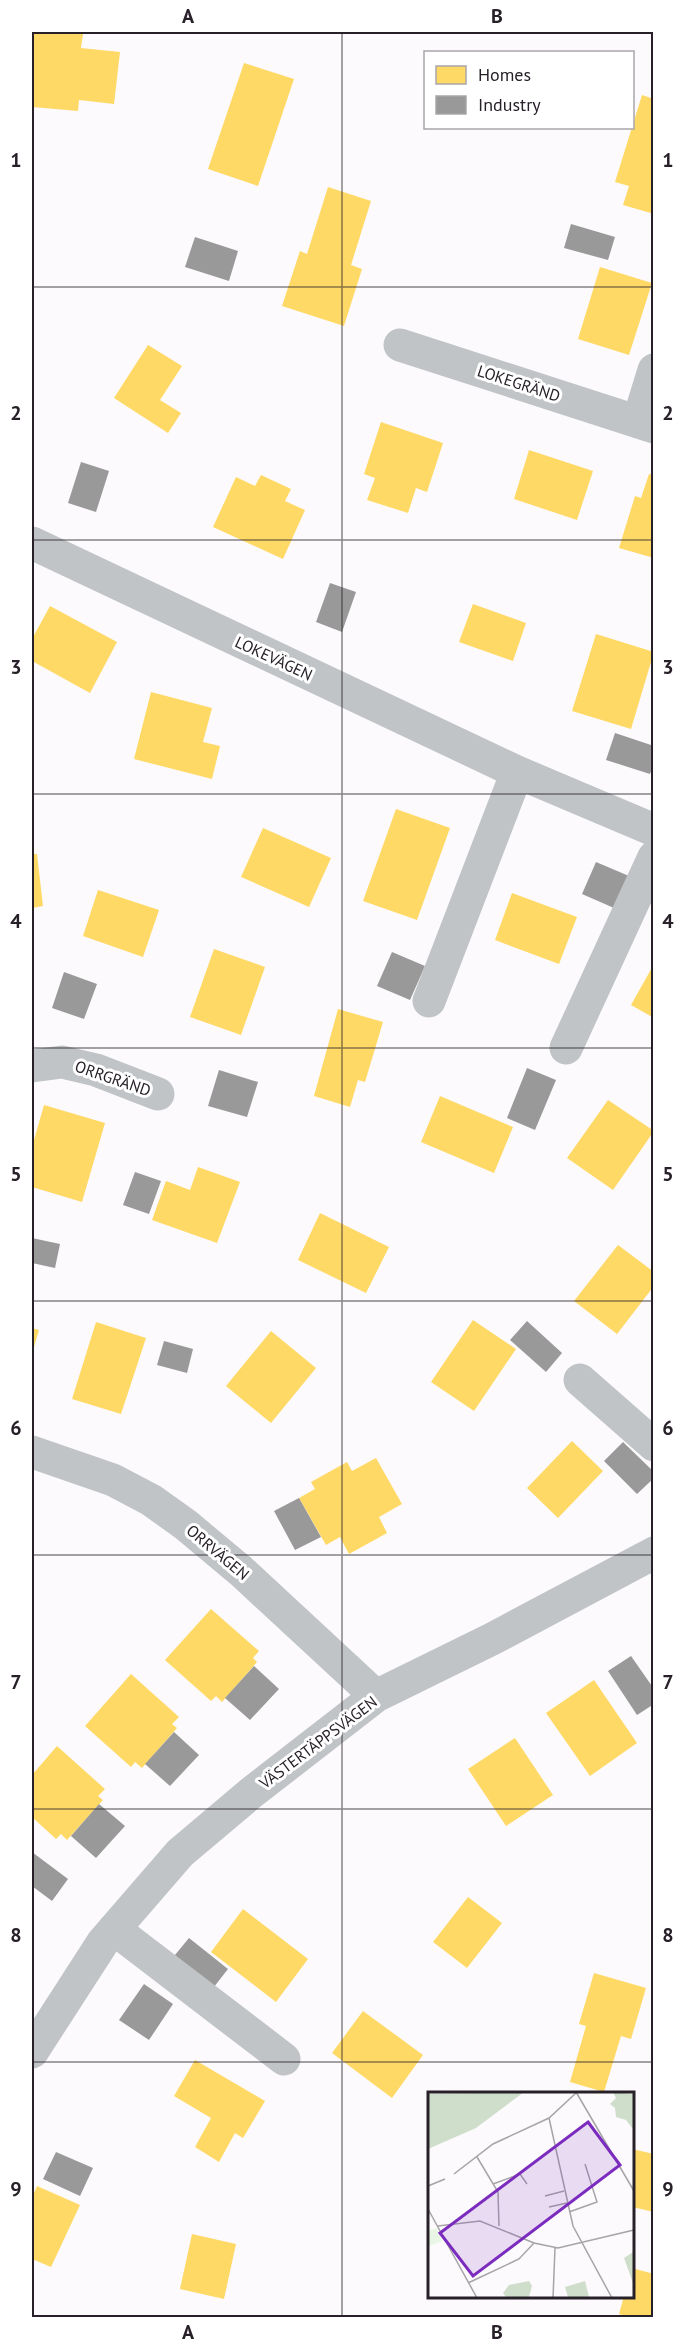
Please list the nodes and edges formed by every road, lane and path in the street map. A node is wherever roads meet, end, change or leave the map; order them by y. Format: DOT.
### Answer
graph roads {
  1 [pos="400,345"];
  2 [pos="654,370"];
  3 [pos="646,424"];
  4 [pos="32,543"];
  5 [pos="517,772"];
  6 [pos="654,830"];
  7 [pos="654,857"];
  8 [pos="429,1001"];
  9 [pos="566,1048"];
  10 [pos="32,1066"];
  11 [pos="158,1094"];
  12 [pos="580,1380"];
  13 [pos="654,1445"];
  14 [pos="32,1452"];
  15 [pos="654,1553"];
  16 [pos="376,1696"];
  17 [pos="114,1929"];
  18 [pos="32,2052"];
  19 [pos="284,2059"];
  1 -- 3 [label="street, LOKEGRÄND"];
  2 -- 3 [label="street, LOKEGRÄND"];
  4 -- 5 [label="street, LOKEVÄGEN"];
  5 -- 6 [label="street, LOKEVÄGEN"];
  5 -- 8 [label="street"];
  7 -- 9 [label="street"];
  10 -- 11 [label="street, ORRGRÄND"];
  12 -- 13 [label="street"];
  14 -- 16 [label="street, ORRVÄGEN"];
  15 -- 16 [label="street, VÄSTERTÄPPSVÄGEN"];
  16 -- 17 [label="street, VÄSTERTÄPPSVÄGEN"];
  17 -- 18 [label="street, VÄSTERTÄPPSVÄGEN"];
  17 -- 19 [label="street"];
}
